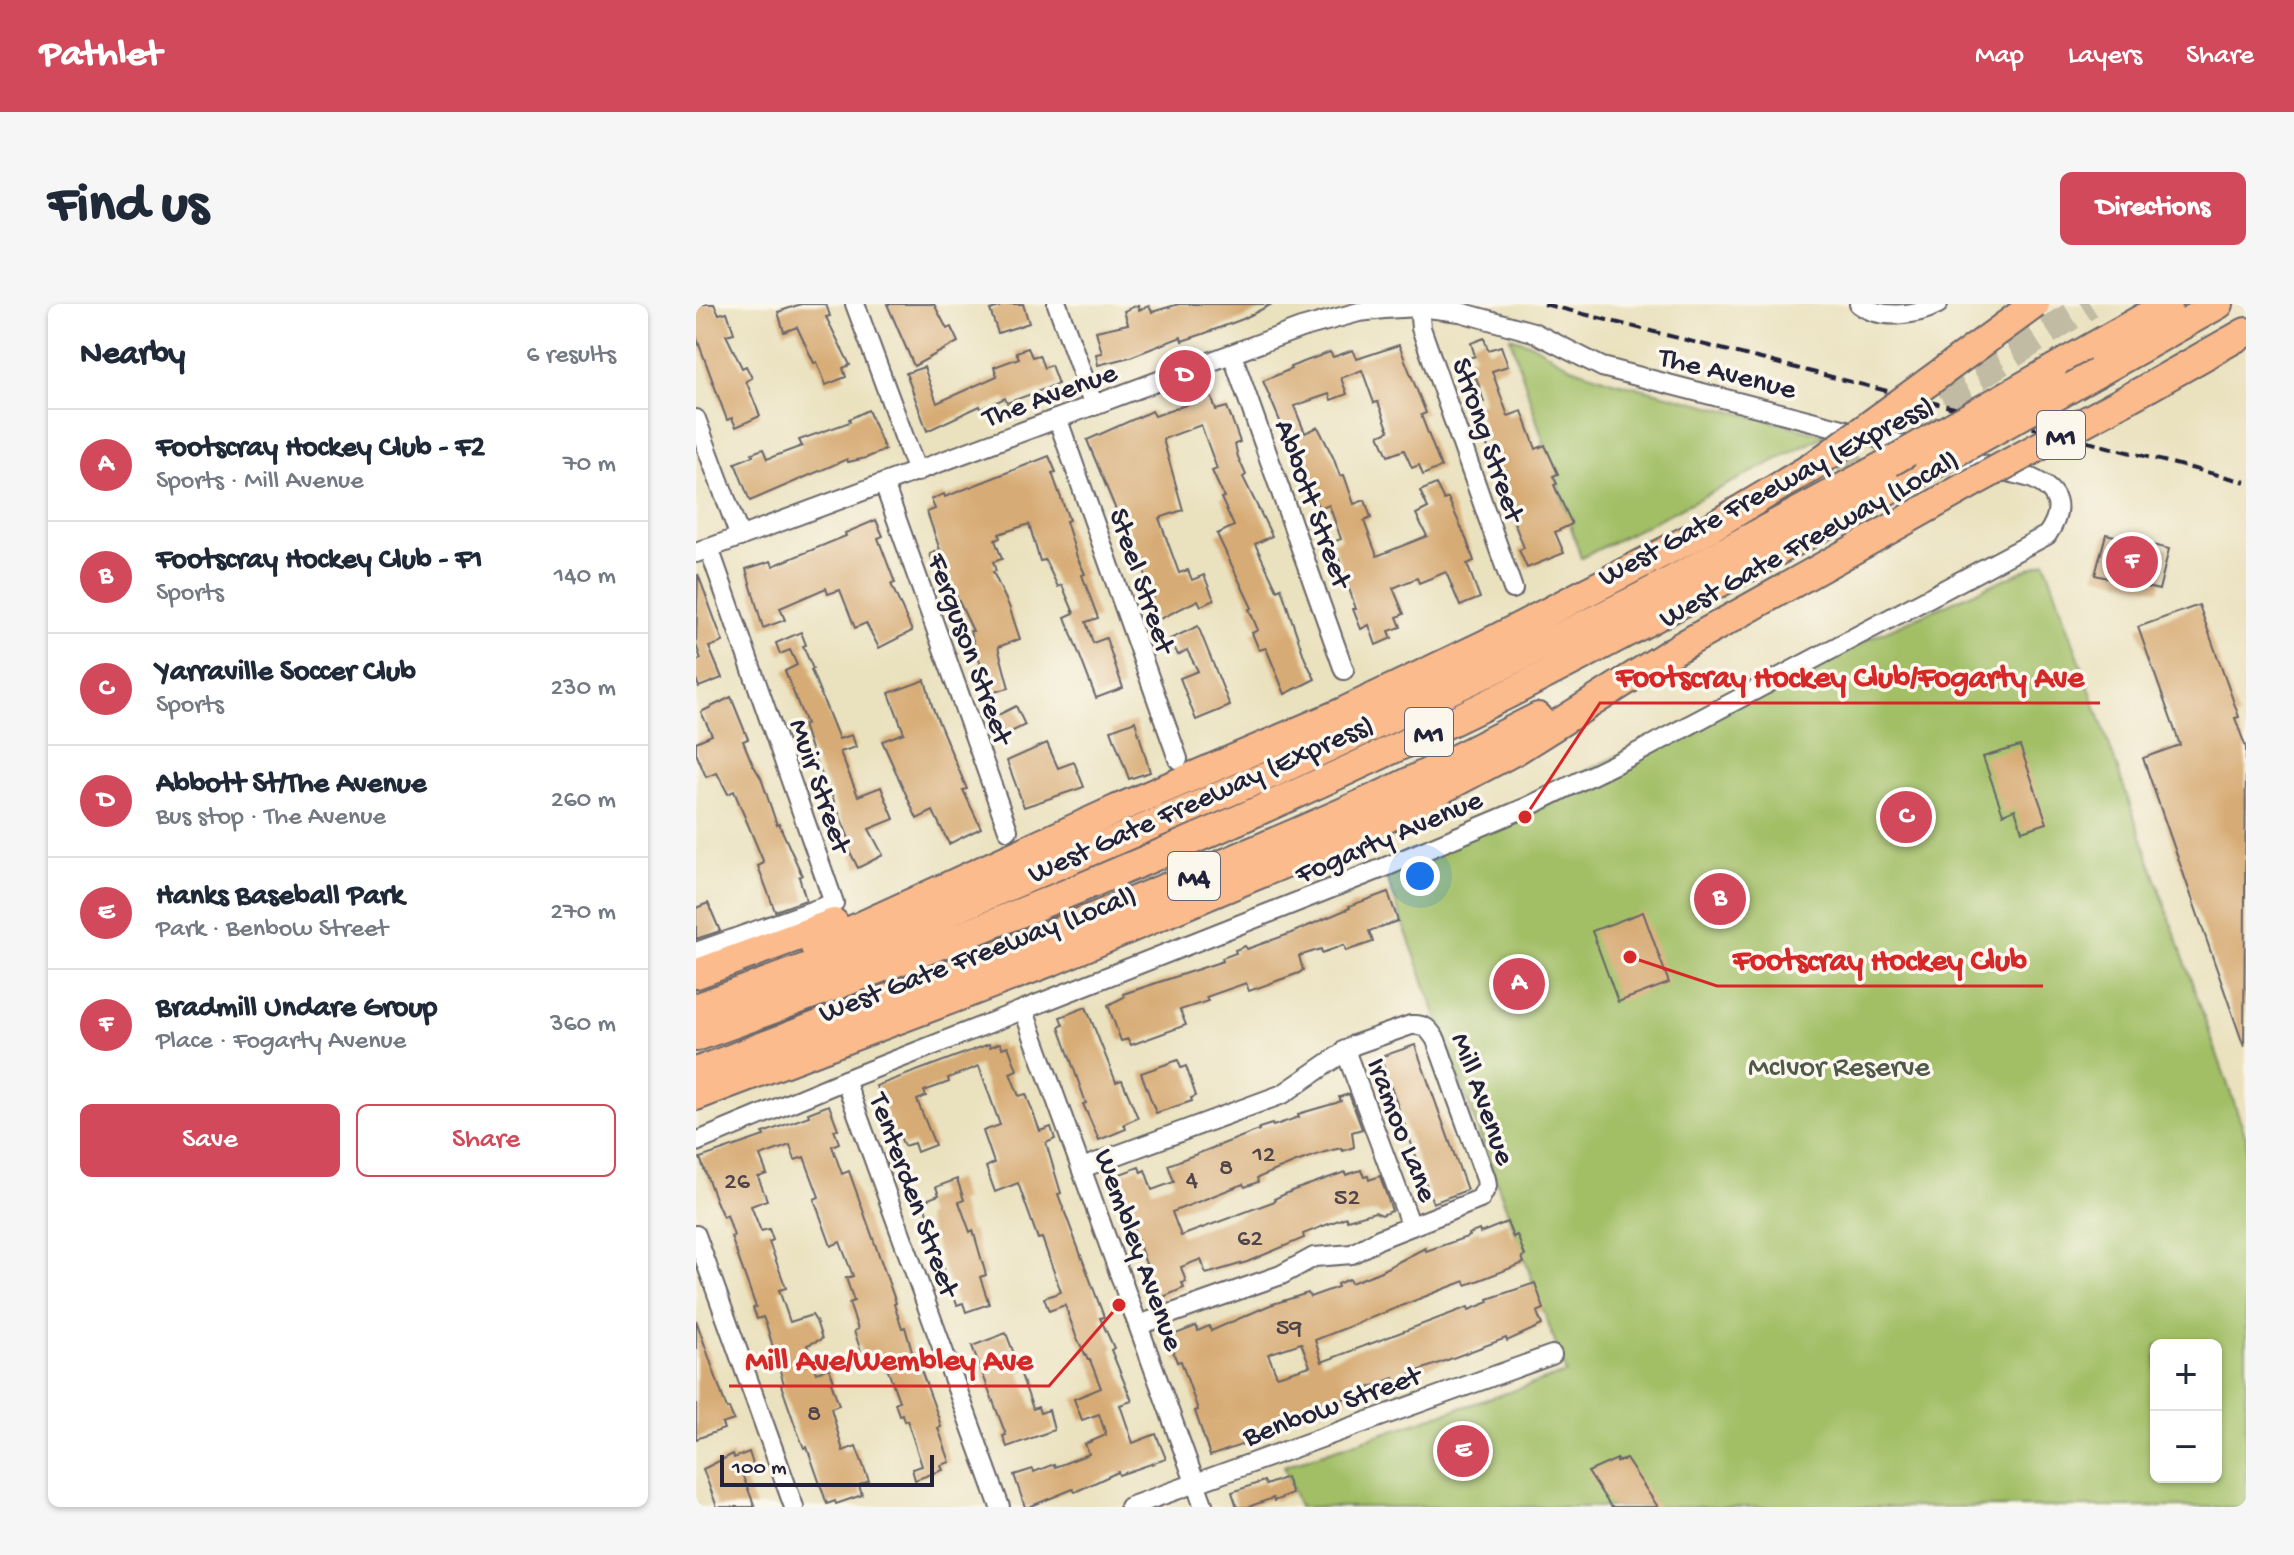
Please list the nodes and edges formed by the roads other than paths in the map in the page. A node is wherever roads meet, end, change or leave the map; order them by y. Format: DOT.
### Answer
graph roads {
  1 [pos="855,304"];
  2 [pos="1057,304"];
  3 [pos="1859,304"];
  4 [pos="1938,304"];
  5 [pos="2035,304"];
  6 [pos="2168,304"];
  7 [pos="2219,304"];
  8 [pos="1419,307"];
  9 [pos="2246,332"];
  10 [pos="1232,354"];
  11 [pos="1094,406"];
  12 [pos="696,419"];
  13 [pos="1058,420"];
  14 [pos="917,472"];
  15 [pos="884,484"];
  16 [pos="2058,507"];
  17 [pos="740,537"];
  18 [pos="703,550"];
  19 [pos="1513,589"];
  20 [pos="1678,648"];
  21 [pos="1344,670"];
  22 [pos="1178,759"];
  23 [pos="1117,809"];
  24 [pos="1008,830"];
  25 [pos="696,952"];
  26 [pos="696,974"];
  27 [pos="723,998"];
  28 [pos="696,1008"];
  29 [pos="1024,1011"];
  30 [pos="696,1037"];
  31 [pos="1345,1050"];
  32 [pos="696,1072"];
  33 [pos="845,1080"];
  34 [pos="696,1096"];
  35 [pos="696,1142"];
  36 [pos="1082,1168"];
  37 [pos="1411,1226"];
  38 [pos="696,1235"];
  39 [pos="1139,1325"];
  40 [pos="1552,1355"];
  41 [pos="1196,1482"];
  42 [pos="794,1507"];
  43 [pos="1000,1507"];
  44 [pos="1129,1507"];
  45 [pos="1204,1507"];
  1 -- 14 [label="street"];
  2 -- 11 [label="street"];
  3 -- 4 [label="street"];
  5 -- 23 [label="highway, West Gate Freeway (Local) / M1, bridge"];
  6 -- 27 [label="highway, West Gate Freeway (Express) / M1, bridge"];
  7 -- 30 [label="highway, West Gate Freeway (Express) / M1, bridge"];
  8 -- 10 [label="street, The Avenue"];
  8 -- 16 [label="street, The Avenue"];
  8 -- 19 [label="street, Strong Street"];
  9 -- 20 [label="highway, West Gate Freeway (Local) / M1, bridge"];
  10 -- 11 [label="street, The Avenue"];
  10 -- 21 [label="street, Abbott Street"];
  11 -- 13 [label="street, The Avenue"];
  12 -- 17 [label="street"];
  13 -- 14 [label="street, The Avenue"];
  13 -- 22 [label="street, Steel Street"];
  14 -- 15 [label="street, The Avenue"];
  15 -- 17 [label="street, The Avenue"];
  15 -- 24 [label="street, Ferguson Street"];
  16 -- 29 [label="street, Fogarty Avenue"];
  17 -- 18 [label="street, The Avenue"];
  18 -- 25 [label="street, Muir Street"];
  20 -- 32 [label="highway, M4"];
  20 -- 34 [label="highway, West Gate Freeway (Local) / M1"];
  23 -- 26 [label="highway, M1"];
  23 -- 27 [label="highway, West Gate Freeway (Local) / M1"];
  27 -- 28 [label="highway, M1"];
  29 -- 33 [label="street, Fogarty Avenue"];
  29 -- 36 [label="street, Wembley Avenue"];
  31 -- 36 [label="street, Mill Avenue"];
  31 -- 37 [label="street, Iramoo Lane"];
  31 -- 37 [label="street, Mill Avenue"];
  33 -- 35 [label="street, Fogarty Avenue"];
  33 -- 43 [label="street, Tenterden Street"];
  36 -- 39 [label="street, Wembley Avenue"];
  37 -- 39 [label="street, Mill Avenue"];
  38 -- 42 [label="street"];
  39 -- 41 [label="street, Wembley Avenue"];
  40 -- 41 [label="street, Benbow Street"];
  41 -- 44 [label="street, Benbow Street"];
  41 -- 45 [label="street, Wembley Avenue"];
}
